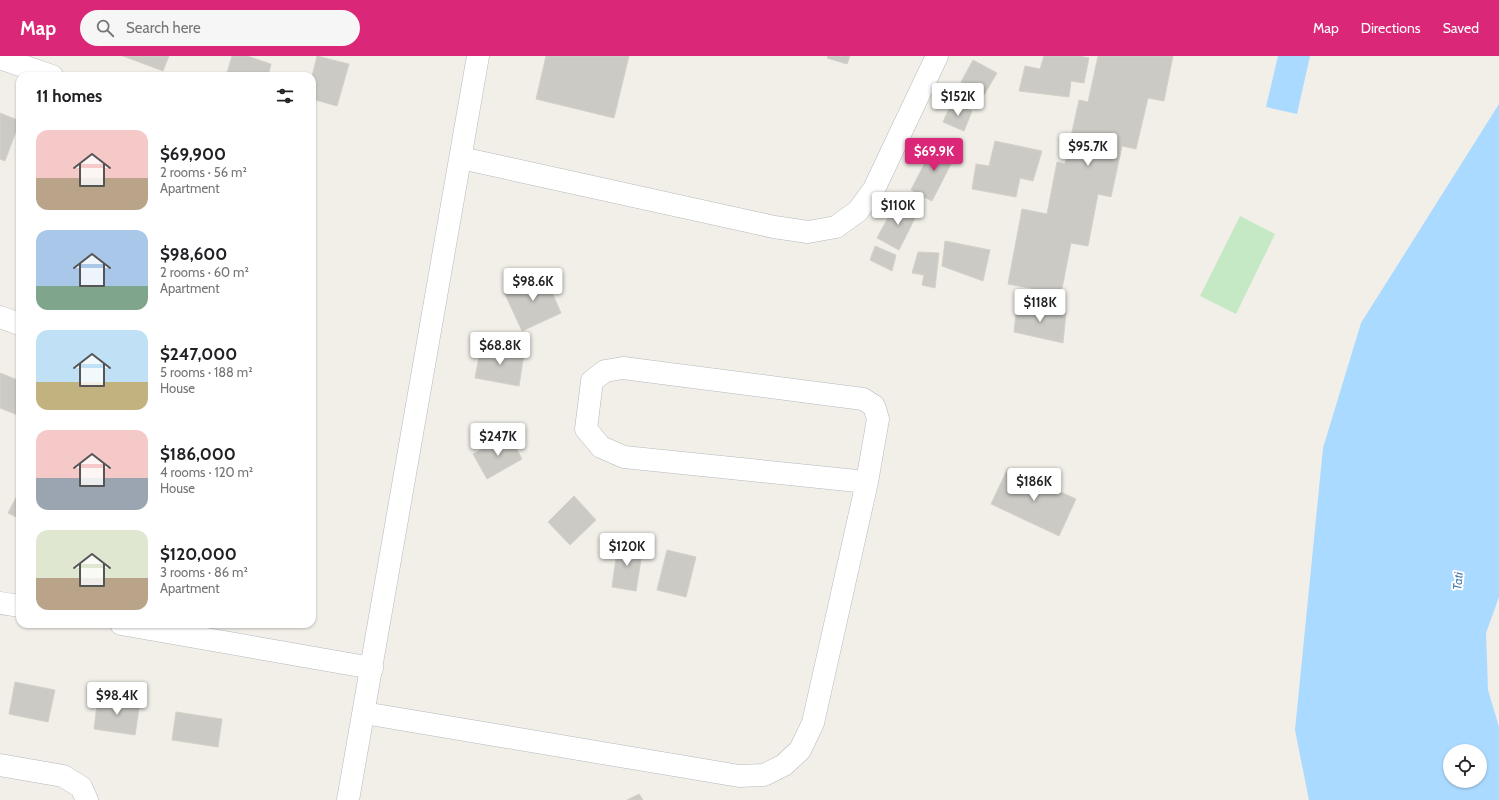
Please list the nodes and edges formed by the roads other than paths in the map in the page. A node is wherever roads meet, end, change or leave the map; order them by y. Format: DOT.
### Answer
graph roads {
  1 [pos="478,56"];
  2 [pos="937,56"];
  3 [pos="0,58"];
  4 [pos="40,72"];
  5 [pos="461,158"];
  6 [pos="0,317"];
  7 [pos="16,323"];
  8 [pos="867,482"];
  9 [pos="0,603"];
  10 [pos="16,605"];
  11 [pos="144,628"];
  12 [pos="372,668"];
  13 [pos="364,713"];
  14 [pos="0,765"];
  15 [pos="87,800"];
  16 [pos="348,800"];
  1 -- 5 [label="street"];
  2 -- 5 [label="street"];
  3 -- 4 [label="street"];
  5 -- 12 [label="street"];
  6 -- 7 [label="street"];
  8 -- 8 [label="street"];
  8 -- 13 [label="street"];
  9 -- 10 [label="street"];
  11 -- 12 [label="street"];
  12 -- 13 [label="street"];
  13 -- 16 [label="street"];
  14 -- 15 [label="street"];
}
